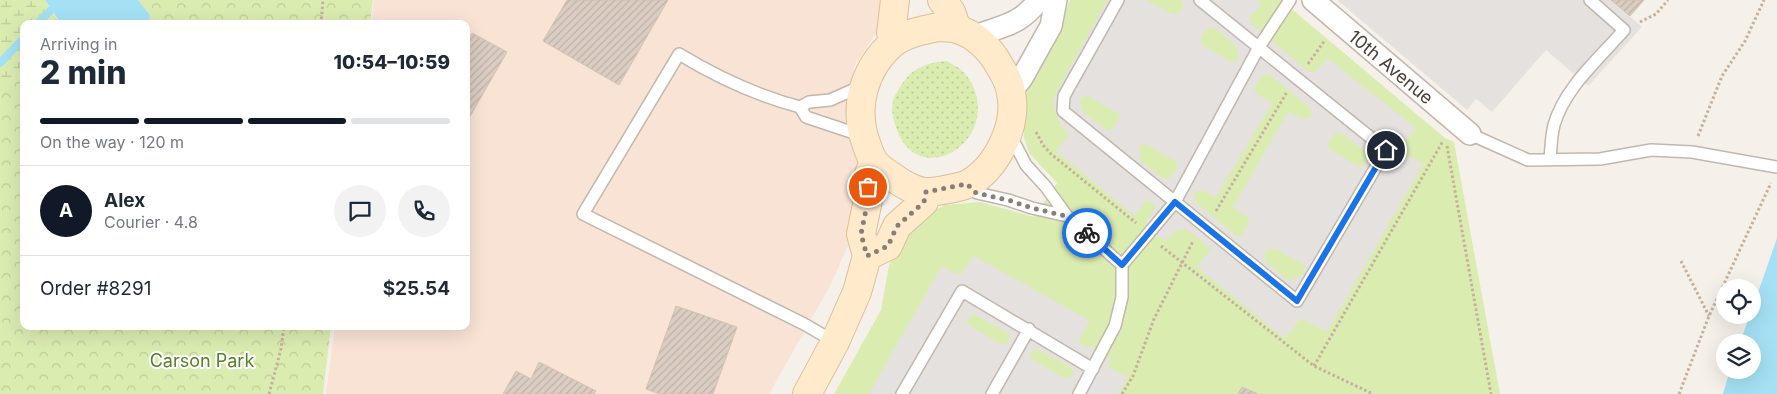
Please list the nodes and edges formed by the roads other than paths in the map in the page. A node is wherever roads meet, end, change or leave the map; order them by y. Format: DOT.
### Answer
graph roads {
  1 [pos="895,0"];
  2 [pos="942,0"];
  3 [pos="1039,0"];
  4 [pos="1056,0"];
  5 [pos="1118,0"];
  6 [pos="1200,0"];
  7 [pos="1290,0"];
  8 [pos="1313,0"];
  9 [pos="1590,0"];
  10 [pos="965,33"];
  11 [pos="894,42"];
  12 [pos="1259,47"];
  13 [pos="864,85"];
  14 [pos="1011,92"];
  15 [pos="800,107"];
  16 [pos="863,133"];
  17 [pos="1470,134"];
  18 [pos="1006,139"];
  19 [pos="1550,160"];
  20 [pos="874,162"];
  21 [pos="1777,167"];
  22 [pos="967,184"];
  23 [pos="926,192"];
  24 [pos="1175,202"];
  25 [pos="1066,216"];
  26 [pos="867,256"];
  27 [pos="1122,265"];
  28 [pos="1029,330"];
  29 [pos="836,342"];
  30 [pos="1093,369"];
  31 [pos="807,394"];
  32 [pos="902,394"];
  33 [pos="992,394"];
  34 [pos="1078,394"];
  1 -- 11 [label="main road"];
  2 -- 10 [label="main road"];
  3 -- 10 [label="street"];
  4 -- 14 [label="street"];
  5 -- 24 [label="lane"];
  6 -- 12 [label="lane"];
  7 -- 12 [label="lane"];
  8 -- 17 [label="street, 10th Avenue"];
  9 -- 19 [label="lane"];
  10 -- 11 [label="main road"];
  10 -- 14 [label="main road"];
  11 -- 13 [label="main road"];
  12 -- 24 [label="lane"];
  12 -- 24 [label="lane"];
  13 -- 15 [label="lane"];
  13 -- 16 [label="main road"];
  14 -- 18 [label="main road"];
  15 -- 16 [label="lane"];
  15 -- 29 [label="lane"];
  16 -- 20 [label="main road"];
  17 -- 19 [label="lane"];
  18 -- 22 [label="main road"];
  18 -- 25 [label="lane"];
  19 -- 21 [label="lane"];
  20 -- 23 [label="main road"];
  20 -- 26 [label="main road"];
  22 -- 23 [label="main road"];
  22 -- 25 [label="lane"];
  23 -- 26 [label="main road"];
  24 -- 27 [label="lane"];
  25 -- 27 [label="lane"];
  26 -- 29 [label="main road"];
  27 -- 30 [label="lane"];
  28 -- 30 [label="lane"];
  28 -- 32 [label="lane"];
  28 -- 33 [label="lane"];
  29 -- 31 [label="main road"];
  30 -- 34 [label="lane"];
}
